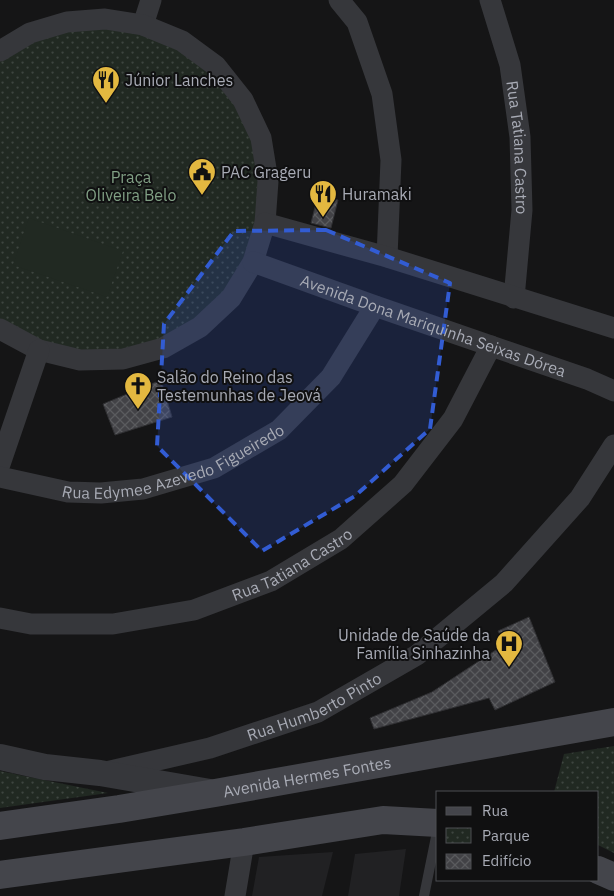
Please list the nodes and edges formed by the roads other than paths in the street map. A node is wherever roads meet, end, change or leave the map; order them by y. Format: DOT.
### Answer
graph roads {
  1 [pos="151,0"];
  2 [pos="339,0"];
  3 [pos="490,0"];
  4 [pos="143,25"];
  5 [pos="0,51"];
  6 [pos="265,223"];
  7 [pos="387,257"];
  8 [pos="253,262"];
  9 [pos="514,298"];
  10 [pos="375,306"];
  11 [pos="0,328"];
  12 [pos="614,328"];
  13 [pos="491,346"];
  14 [pos="39,350"];
  15 [pos="614,391"];
  16 [pos="614,446"];
  17 [pos="0,464"];
  18 [pos="0,477"];
  19 [pos="0,618"];
  20 [pos="614,722"];
  21 [pos="0,757"];
  22 [pos="100,773"];
  23 [pos="215,793"];
  24 [pos="436,823"];
  25 [pos="0,826"];
  26 [pos="436,837"];
  27 [pos="244,842"];
  28 [pos="599,870"];
  29 [pos="0,875"];
  30 [pos="614,877"];
  31 [pos="235,896"];
  32 [pos="424,896"];
  1 -- 4 [label="street"];
  2 -- 7 [label="street"];
  3 -- 9 [label="street, Rua Tatiana Castro"];
  4 -- 5 [label="street"];
  4 -- 6 [label="street"];
  6 -- 7 [label="street"];
  6 -- 8 [label="street"];
  7 -- 9 [label="street"];
  8 -- 10 [label="street, Avenida Dona Mariquinha Seixas Dórea"];
  8 -- 14 [label="street"];
  9 -- 12 [label="street"];
  10 -- 13 [label="street, Avenida Dona Mariquinha Seixas Dórea"];
  10 -- 18 [label="street, Rua Edymee Azevedo Figueiredo"];
  11 -- 14 [label="street"];
  13 -- 15 [label="street, Avenida Dona Mariquinha Seixas Dórea"];
  13 -- 19 [label="street, Rua Tatiana Castro"];
  14 -- 17 [label="street"];
  16 -- 22 [label="street, Rua Humberto Pinto"];
  20 -- 23 [label="main road, Avenida Hermes Fontes"];
  21 -- 22 [label="street"];
  22 -- 23 [label="street"];
  23 -- 25 [label="main road, Avenida Hermes Fontes"];
  24 -- 27 [label="main road"];
  26 -- 32 [label="lane"];
  27 -- 29 [label="main road"];
  27 -- 31 [label="street"];
  28 -- 30 [label="main road"];
}
